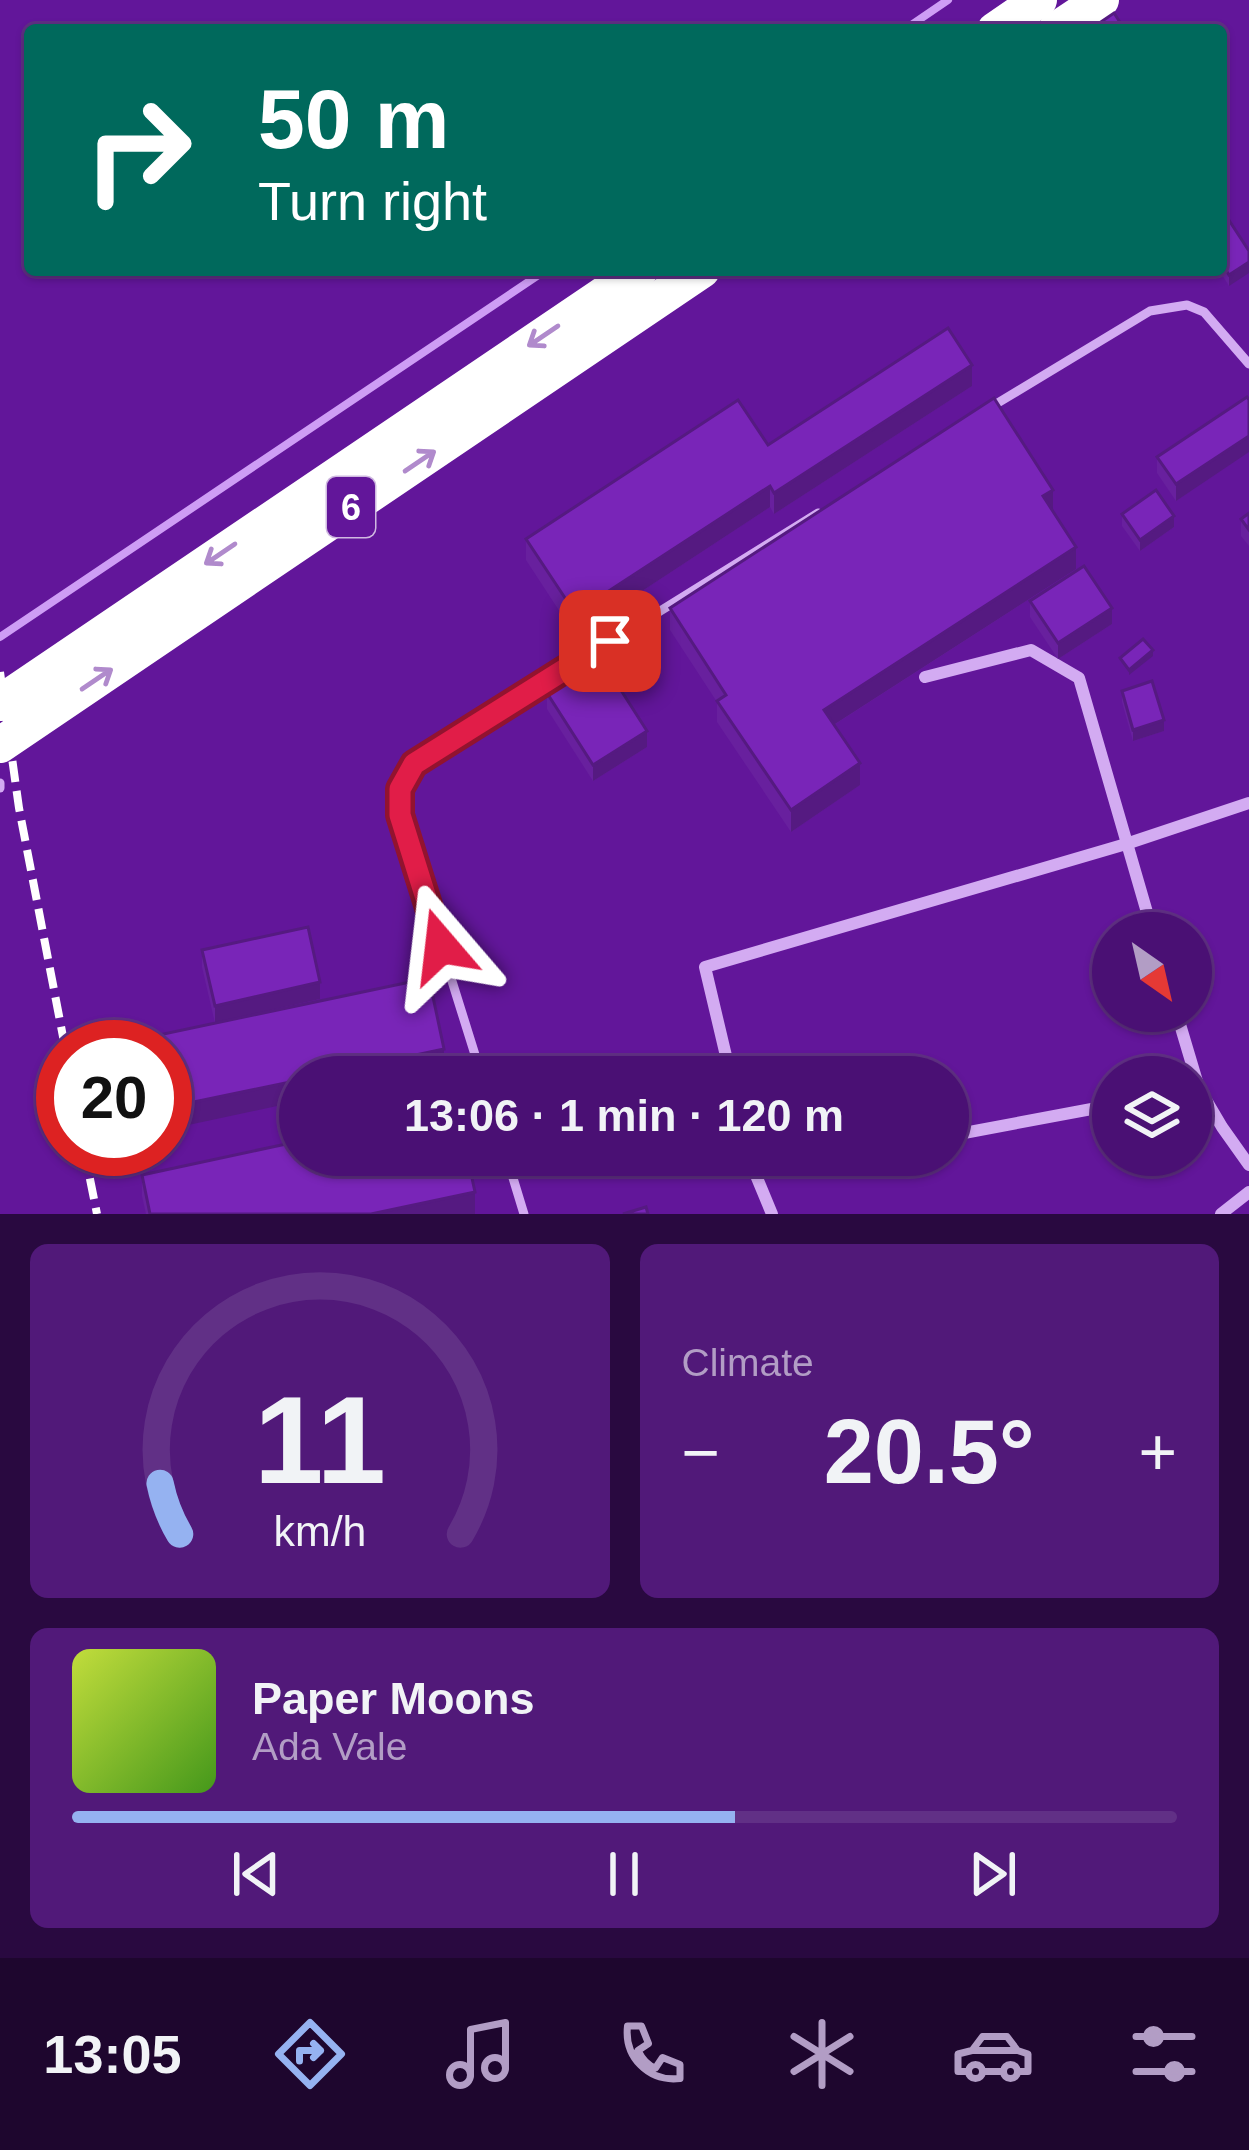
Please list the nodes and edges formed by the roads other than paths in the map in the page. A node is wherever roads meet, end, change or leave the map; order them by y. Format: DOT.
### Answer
graph roads {
  1 [pos="1039,0"];
  2 [pos="1101,0"];
  3 [pos="1003,24"];
  4 [pos="1066,24"];
  5 [pos="631,276"];
  6 [pos="693,276"];
  7 [pos="1249,364"];
  8 [pos="988,409"];
  9 [pos="828,507"];
  10 [pos="925,677"];
  11 [pos="0,703"];
  12 [pos="0,745"];
  13 [pos="1249,803"];
  14 [pos="1126,844"];
  15 [pos="1147,912"];
  16 [pos="475,1056"];
  17 [pos="726,1056"];
  18 [pos="1092,1109"];
  19 [pos="1212,1113"];
  20 [pos="969,1132"];
  21 [pos="1249,1165"];
  22 [pos="512,1176"];
  23 [pos="755,1176"];
  24 [pos="1249,1192"];
  25 [pos="524,1214"];
  26 [pos="772,1214"];
  27 [pos="1221,1214"];
  1 -- 3 [label="highway"];
  2 -- 4 [label="highway"];
  5 -- 11 [label="highway, 6, one-way"];
  12 -- 6 [label="highway, 6, one-way"];
  7 -- 8 [label="lane"];
  9 -- 16 [label="lane"];
  10 -- 14 [label="street"];
  13 -- 14 [label="street"];
  14 -- 15 [label="street"];
  14 -- 17 [label="street"];
  18 -- 20 [label="street"];
  19 -- 21 [label="street"];
  22 -- 25 [label="lane"];
  23 -- 26 [label="street"];
  24 -- 27 [label="street"];
}
